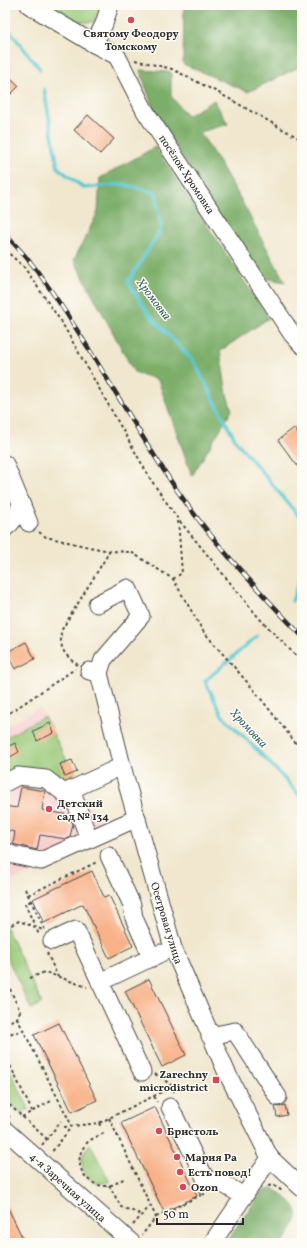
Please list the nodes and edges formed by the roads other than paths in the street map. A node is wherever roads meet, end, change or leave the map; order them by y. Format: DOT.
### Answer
graph roads {
  1 [pos="29,5"];
  2 [pos="110,5"];
  3 [pos="94,44"];
  4 [pos="302,345"];
  5 [pos="5,464"];
  6 [pos="21,504"];
  7 [pos="29,523"];
  8 [pos="5,528"];
  9 [pos="97,604"];
  10 [pos="122,766"];
  11 [pos="5,783"];
  12 [pos="71,790"];
  13 [pos="137,818"];
  14 [pos="89,839"];
  15 [pos="5,851"];
  16 [pos="109,856"];
  17 [pos="52,941"];
  18 [pos="173,948"];
  19 [pos="152,958"];
  20 [pos="100,982"];
  21 [pos="210,1036"];
  22 [pos="142,1072"];
  23 [pos="278,1097"];
  24 [pos="170,1107"];
  25 [pos="5,1130"];
  26 [pos="270,1158"];
  27 [pos="302,1188"];
  28 [pos="244,1196"];
  29 [pos="134,1237"];
  30 [pos="212,1243"];
  1 -- 3 [label="street"];
  2 -- 3 [label="street"];
  3 -- 4 [label="street, посёлок Хромовка"];
  5 -- 6 [label="street"];
  6 -- 7 [label="street"];
  6 -- 8 [label="street"];
  9 -- 10 [label="street, Осетровая улица"];
  10 -- 12 [label="street"];
  10 -- 13 [label="street, Осетровая улица"];
  11 -- 12 [label="street"];
  12 -- 14 [label="street"];
  13 -- 14 [label="street"];
  13 -- 18 [label="street, Осетровая улица"];
  14 -- 15 [label="street"];
  16 -- 19 [label="street"];
  17 -- 20 [label="street"];
  18 -- 19 [label="street"];
  18 -- 21 [label="street, Осетровая улица"];
  19 -- 20 [label="street"];
  20 -- 22 [label="street"];
  21 -- 23 [label="street"];
  21 -- 26 [label="street, Осетровая улица"];
  24 -- 28 [label="street"];
  25 -- 29 [label="street, 4-я Заречная улица"];
  26 -- 27 [label="street, Осетровая улица"];
  26 -- 28 [label="street"];
  28 -- 30 [label="street"];
}
